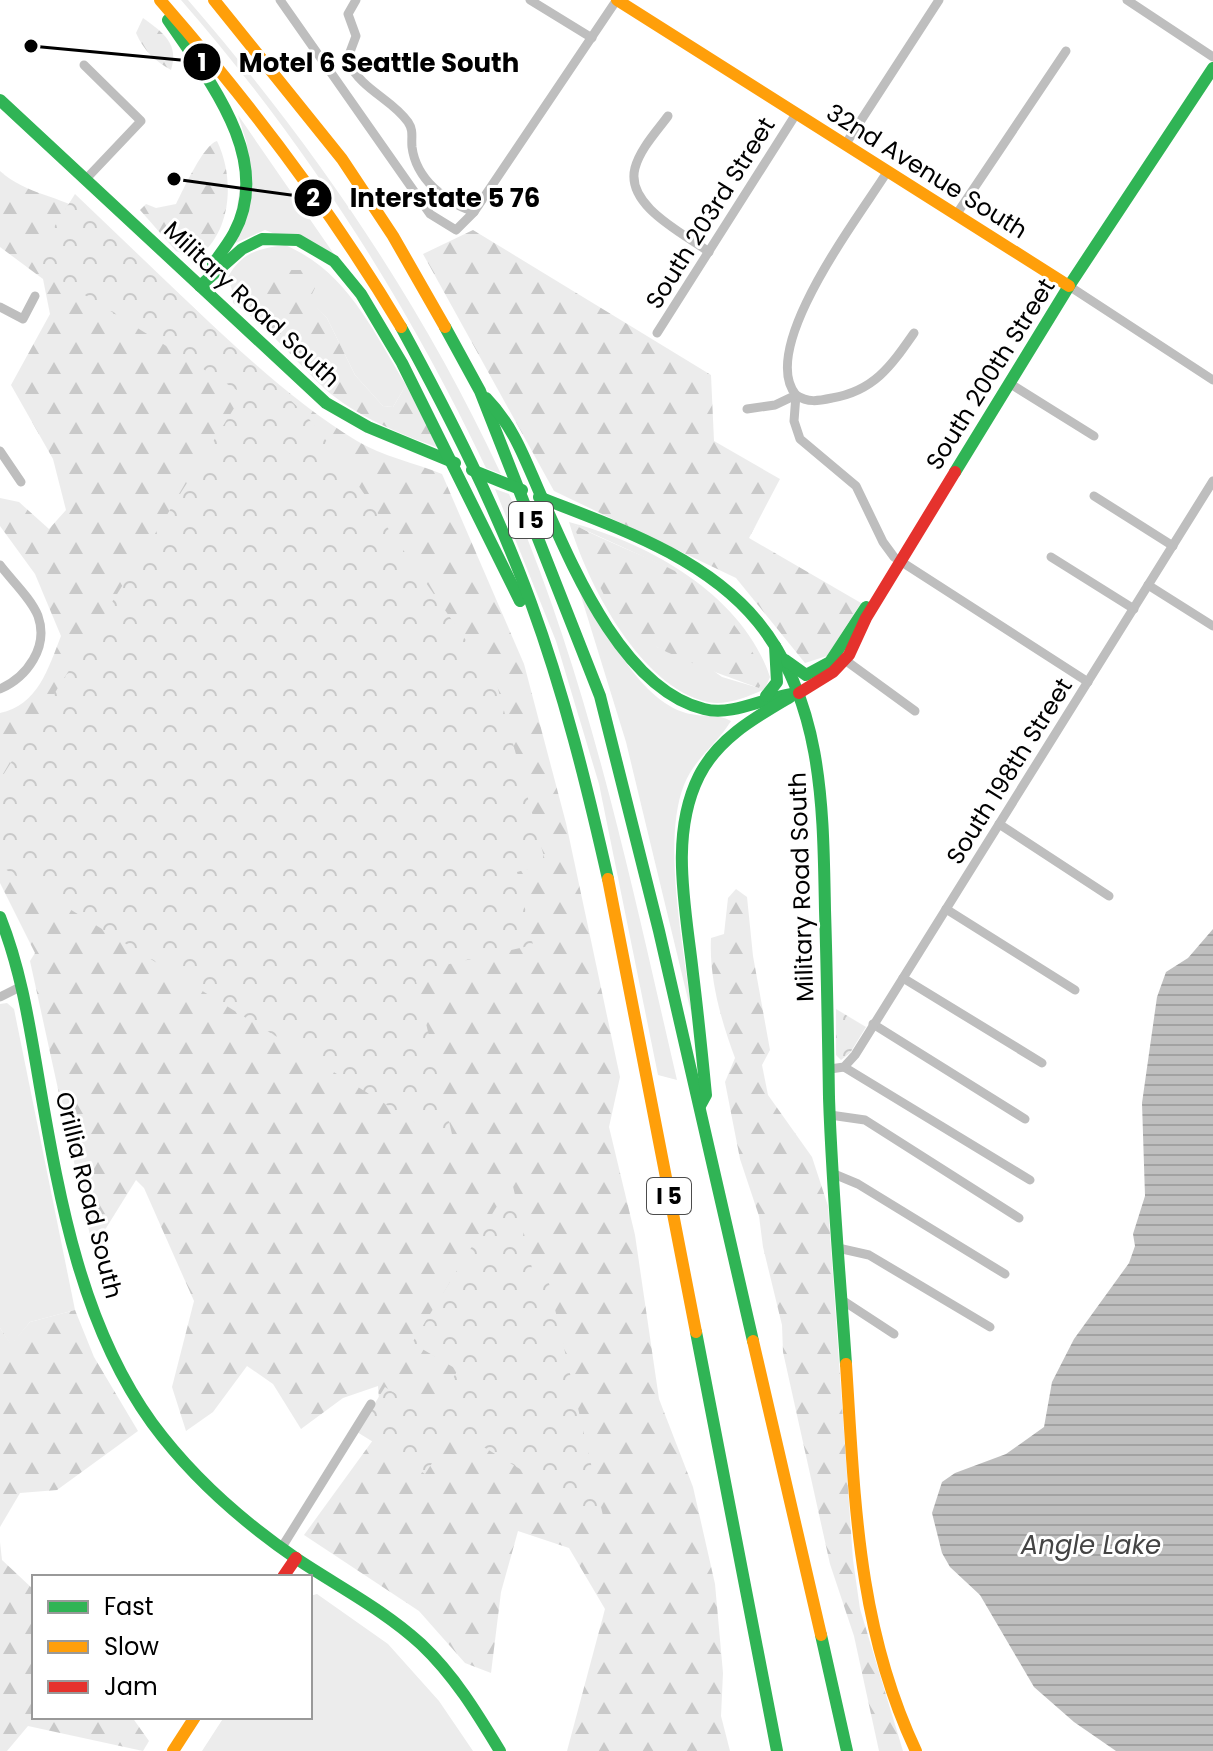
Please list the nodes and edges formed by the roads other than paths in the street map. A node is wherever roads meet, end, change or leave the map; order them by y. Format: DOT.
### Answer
graph roads {
  1 [pos="157,0"];
  2 [pos="214,0"];
  3 [pos="280,0"];
  4 [pos="356,0"];
  5 [pos="530,0"];
  6 [pos="617,0"];
  7 [pos="939,0"];
  8 [pos="1127,0"];
  9 [pos="592,38"];
  10 [pos="1066,51"];
  11 [pos="1213,57"];
  12 [pos="84,65"];
  13 [pos="1213,68"];
  14 [pos="0,100"];
  15 [pos="796,114"];
  16 [pos="668,116"];
  17 [pos="845,145"];
  18 [pos="887,172"];
  19 [pos="85,180"];
  20 [pos="474,212"];
  21 [pos="956,215"];
  22 [pos="709,252"];
  23 [pos="200,286"];
  24 [pos="1069,286"];
  25 [pos="35,296"];
  26 [pos="0,307"];
  27 [pos="657,333"];
  28 [pos="914,333"];
  29 [pos="1213,380"];
  30 [pos="1009,383"];
  31 [pos="480,391"];
  32 [pos="796,395"];
  33 [pos="747,409"];
  34 [pos="1094,436"];
  35 [pos="0,451"];
  36 [pos="1213,481"];
  37 [pos="21,482"];
  38 [pos="1094,496"];
  39 [pos="1173,546"];
  40 [pos="1051,557"];
  41 [pos="900,562"];
  42 [pos="0,565"];
  43 [pos="1148,585"];
  44 [pos="878,599"];
  45 [pos="1134,609"];
  46 [pos="1213,626"];
  47 [pos="544,646"];
  48 [pos="775,646"];
  49 [pos="783,659"];
  50 [pos="845,660"];
  51 [pos="1088,682"];
  52 [pos="0,689"];
  53 [pos="799,693"];
  54 [pos="765,697"];
  55 [pos="915,711"];
  56 [pos="999,824"];
  57 [pos="1109,896"];
  58 [pos="946,909"];
  59 [pos="0,917"];
  60 [pos="903,978"];
  61 [pos="20,987"];
  62 [pos="1075,990"];
  63 [pos="0,997"];
  64 [pos="873,1024"];
  65 [pos="1042,1063"];
  66 [pos="844,1067"];
  67 [pos="830,1069"];
  68 [pos="698,1108"];
  69 [pos="830,1115"];
  70 [pos="1025,1119"];
  71 [pos="834,1174"];
  72 [pos="1030,1180"];
  73 [pos="1019,1218"];
  74 [pos="838,1248"];
  75 [pos="1005,1274"];
  76 [pos="842,1300"];
  77 [pos="990,1327"];
  78 [pos="894,1334"];
  79 [pos="371,1404"];
  80 [pos="282,1547"];
  81 [pos="296,1558"];
  82 [pos="284,1575"];
  83 [pos="194,1719"];
  84 [pos="173,1751"];
  85 [pos="500,1751"];
  86 [pos="777,1751"];
  87 [pos="847,1751"];
  88 [pos="916,1751"];
  1 -- 23 [label="main road"];
  1 -- 47 [label="main road, I 5"];
  2 -- 31 [label="main road, I 5"];
  3 -- 20 [label="street"];
  4 -- 20 [label="street"];
  5 -- 9 [label="street"];
  6 -- 9 [label="street"];
  6 -- 15 [label="main road, 32nd Avenue South"];
  7 -- 17 [label="street"];
  8 -- 11 [label="street"];
  9 -- 20 [label="street"];
  10 -- 21 [label="street"];
  12 -- 19 [label="street"];
  13 -- 24 [label="main road, South 200th Street"];
  14 -- 19 [label="main road, Military Road South"];
  15 -- 17 [label="main road, 32nd Avenue South"];
  15 -- 22 [label="street, South 203rd Street"];
  16 -- 22 [label="street"];
  17 -- 18 [label="main road, 32nd Avenue South"];
  18 -- 21 [label="main road, 32nd Avenue South"];
  18 -- 32 [label="street"];
  19 -- 23 [label="main road, Military Road South"];
  21 -- 24 [label="main road, 32nd Avenue South"];
  22 -- 27 [label="street, South 203rd Street"];
  23 -- 47 [label="main road"];
  23 -- 48 [label="main road, Military Road South"];
  24 -- 29 [label="street, 32nd Avenue South"];
  24 -- 30 [label="main road, South 200th Street"];
  25 -- 26 [label="street"];
  28 -- 32 [label="street"];
  30 -- 34 [label="street"];
  30 -- 41 [label="main road, South 200th Street"];
  31 -- 54 [label="main road"];
  31 -- 68 [label="main road, I 5"];
  32 -- 33 [label="street"];
  32 -- 41 [label="street"];
  35 -- 37 [label="street"];
  36 -- 39 [label="street, South 198th Street"];
  38 -- 39 [label="street"];
  39 -- 43 [label="street, South 198th Street"];
  40 -- 45 [label="street"];
  41 -- 44 [label="main road, South 200th Street"];
  41 -- 51 [label="street"];
  42 -- 52 [label="street"];
  43 -- 45 [label="street, South 198th Street"];
  43 -- 46 [label="street"];
  44 -- 49 [label="main road"];
  44 -- 50 [label="main road, South 200th Street"];
  45 -- 51 [label="street, South 198th Street"];
  47 -- 86 [label="main road, I 5"];
  48 -- 49 [label="main road, Military Road South"];
  48 -- 54 [label="main road"];
  49 -- 53 [label="main road, Military Road South"];
  50 -- 53 [label="main road, South 200th Street"];
  50 -- 55 [label="street"];
  51 -- 56 [label="street, South 198th Street"];
  53 -- 54 [label="main road"];
  53 -- 67 [label="main road, Military Road South"];
  53 -- 68 [label="main road, South 200th Street"];
  56 -- 57 [label="street"];
  56 -- 58 [label="street, South 198th Street"];
  58 -- 60 [label="street, South 198th Street"];
  58 -- 62 [label="street"];
  59 -- 61 [label="main road, Orillia Road South"];
  60 -- 64 [label="street, South 198th Street"];
  60 -- 65 [label="street"];
  61 -- 63 [label="street"];
  61 -- 80 [label="main road, Orillia Road South"];
  64 -- 66 [label="street, South 198th Street"];
  64 -- 70 [label="street"];
  66 -- 67 [label="street"];
  66 -- 72 [label="street"];
  67 -- 69 [label="main road, Military Road South"];
  68 -- 87 [label="main road, I 5"];
  69 -- 71 [label="main road, Military Road South"];
  69 -- 73 [label="street"];
  71 -- 74 [label="main road, Military Road South"];
  71 -- 75 [label="street"];
  74 -- 76 [label="main road, Military Road South"];
  74 -- 77 [label="street"];
  76 -- 78 [label="street"];
  76 -- 88 [label="main road, Military Road South"];
  79 -- 80 [label="street"];
  80 -- 81 [label="main road, Orillia Road South"];
  81 -- 82 [label="main road"];
  81 -- 85 [label="main road, Orillia Road South"];
  83 -- 84 [label="main road"];
}
